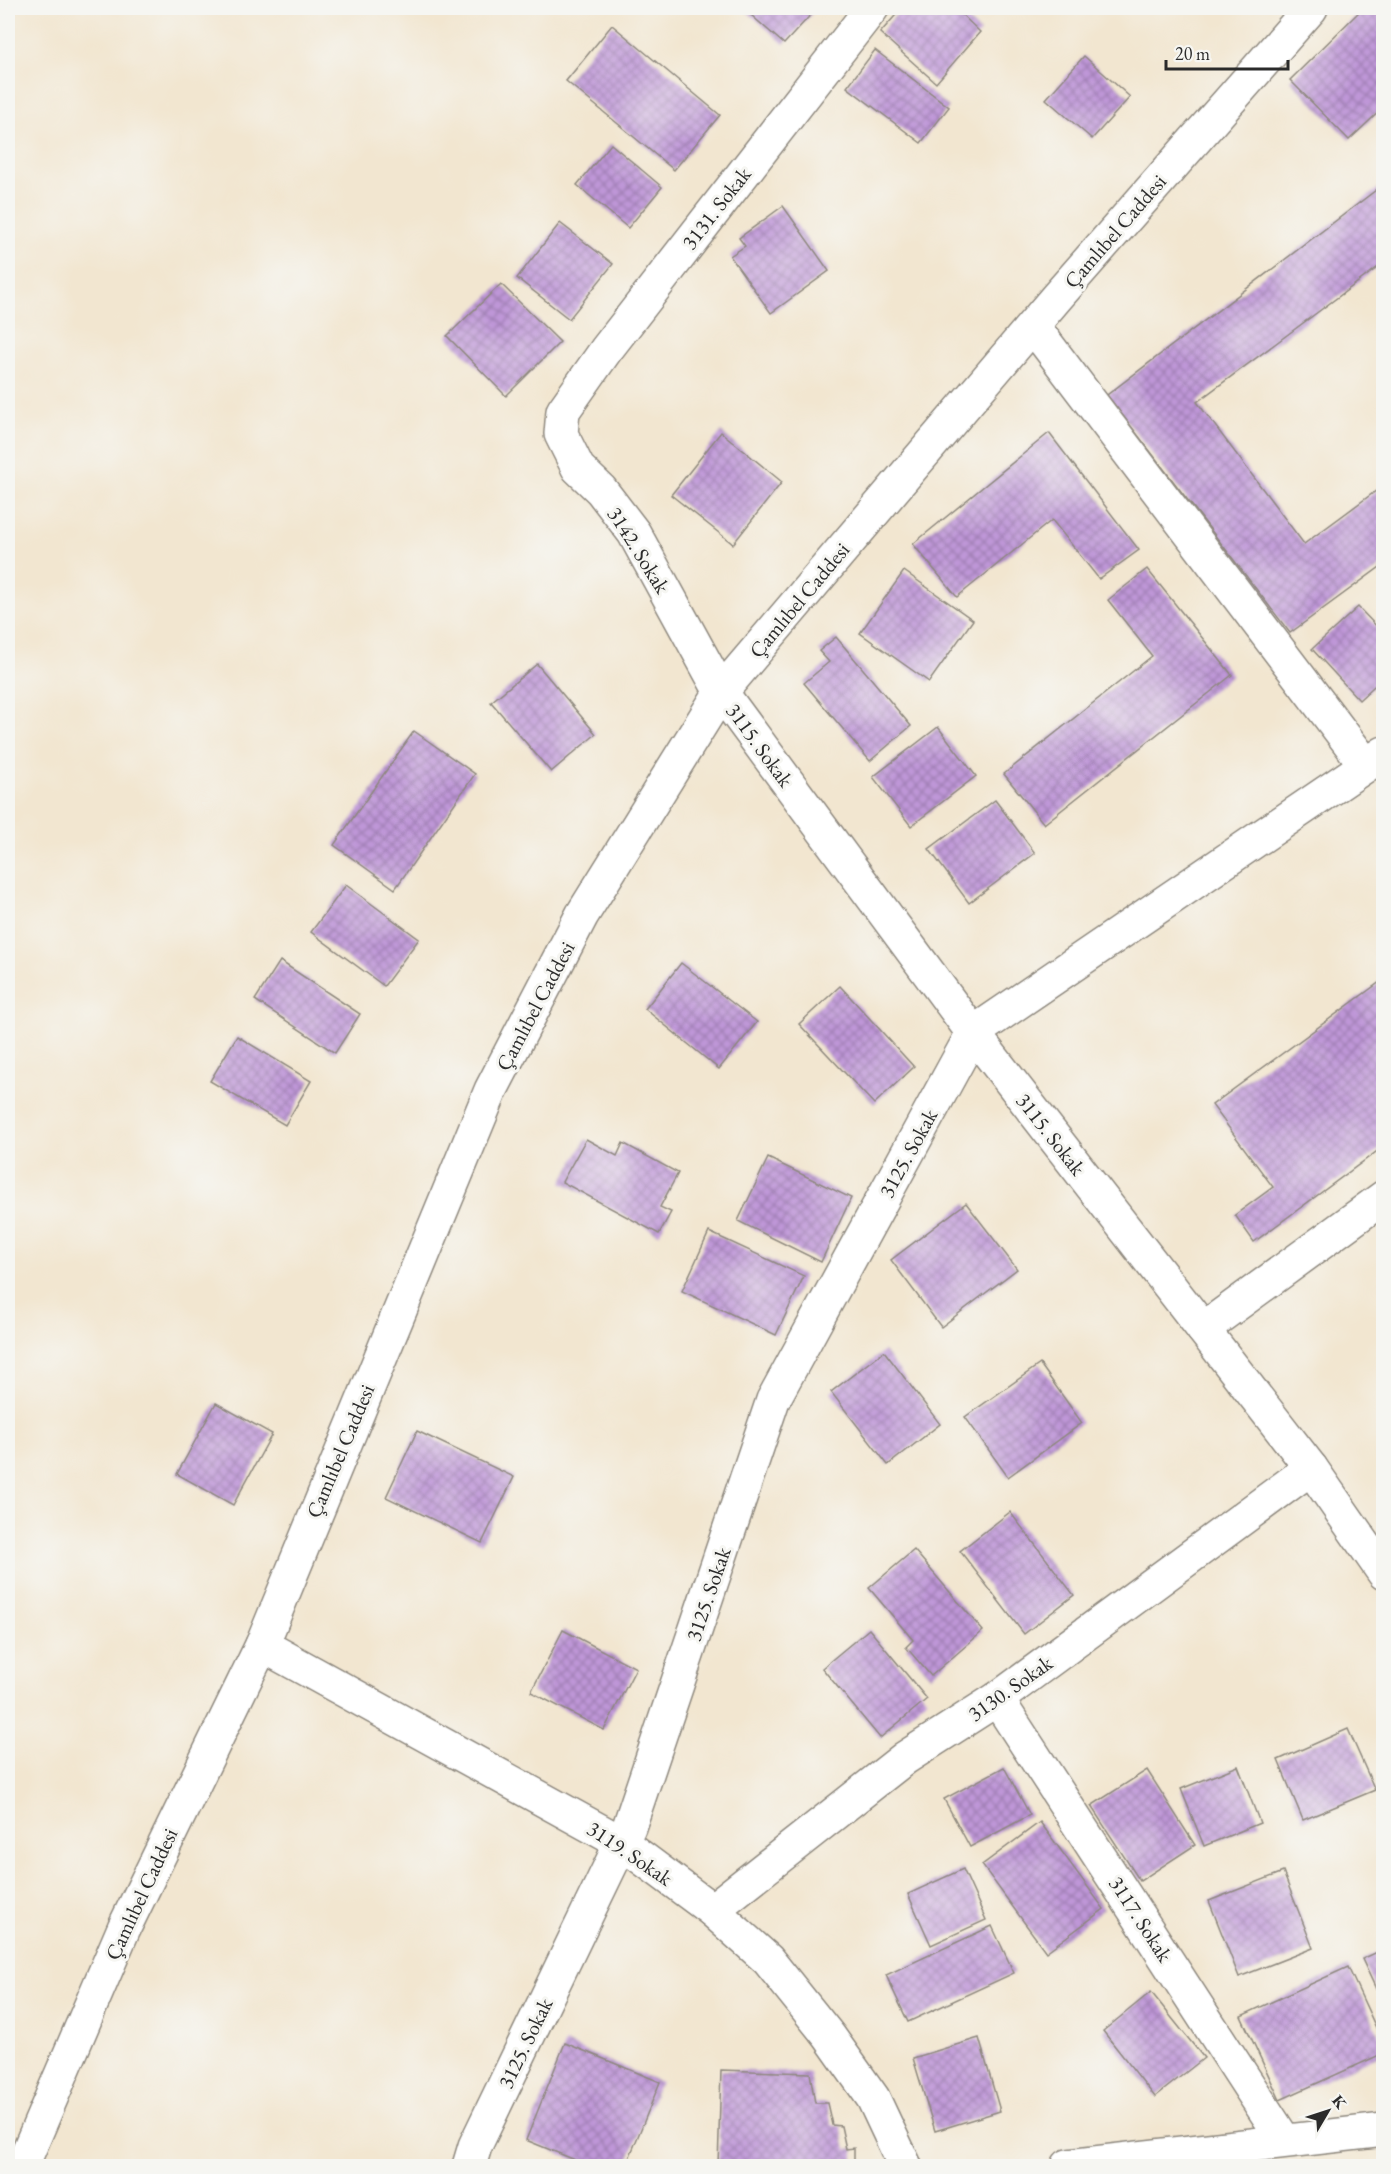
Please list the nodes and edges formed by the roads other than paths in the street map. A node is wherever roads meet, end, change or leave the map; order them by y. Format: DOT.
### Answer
graph roads {
  1 [pos="872,8"];
  2 [pos="1311,8"];
  3 [pos="1033,326"];
  4 [pos="562,411"];
  5 [pos="721,692"];
  6 [pos="1375,759"];
  7 [pos="973,1034"];
  8 [pos="1383,1197"];
  9 [pos="1203,1329"];
  10 [pos="1311,1468"];
  11 [pos="1383,1573"];
  12 [pos="262,1645"];
  13 [pos="997,1699"];
  14 [pos="622,1843"];
  15 [pos="712,1910"];
  16 [pos="1383,2130"];
  17 [pos="1284,2140"];
  18 [pos="22,2166"];
  19 [pos="469,2166"];
  20 [pos="905,2166"];
  21 [pos="1068,2166"];
  1 -- 4 [label="street, 3131. Sokak"];
  2 -- 3 [label="street, Çamlıbel Caddesi"];
  3 -- 5 [label="street, Çamlıbel Caddesi"];
  3 -- 6 [label="street"];
  4 -- 5 [label="street, 3142. Sokak"];
  5 -- 7 [label="street, 3115. Sokak"];
  5 -- 12 [label="street, Çamlıbel Caddesi"];
  6 -- 7 [label="street"];
  7 -- 9 [label="street, 3115. Sokak"];
  7 -- 14 [label="street, 3125. Sokak"];
  8 -- 9 [label="street"];
  9 -- 10 [label="street, 3115. Sokak"];
  10 -- 11 [label="street, 3115. Sokak"];
  10 -- 13 [label="street, 3130. Sokak"];
  12 -- 14 [label="street, 3119. Sokak"];
  12 -- 18 [label="street, Çamlıbel Caddesi"];
  13 -- 15 [label="street, 3130. Sokak"];
  13 -- 17 [label="street, 3117. Sokak"];
  14 -- 15 [label="street, 3119. Sokak"];
  14 -- 19 [label="street, 3125. Sokak"];
  15 -- 20 [label="street, 3119. Sokak"];
  16 -- 17 [label="street"];
  17 -- 21 [label="street"];
}
